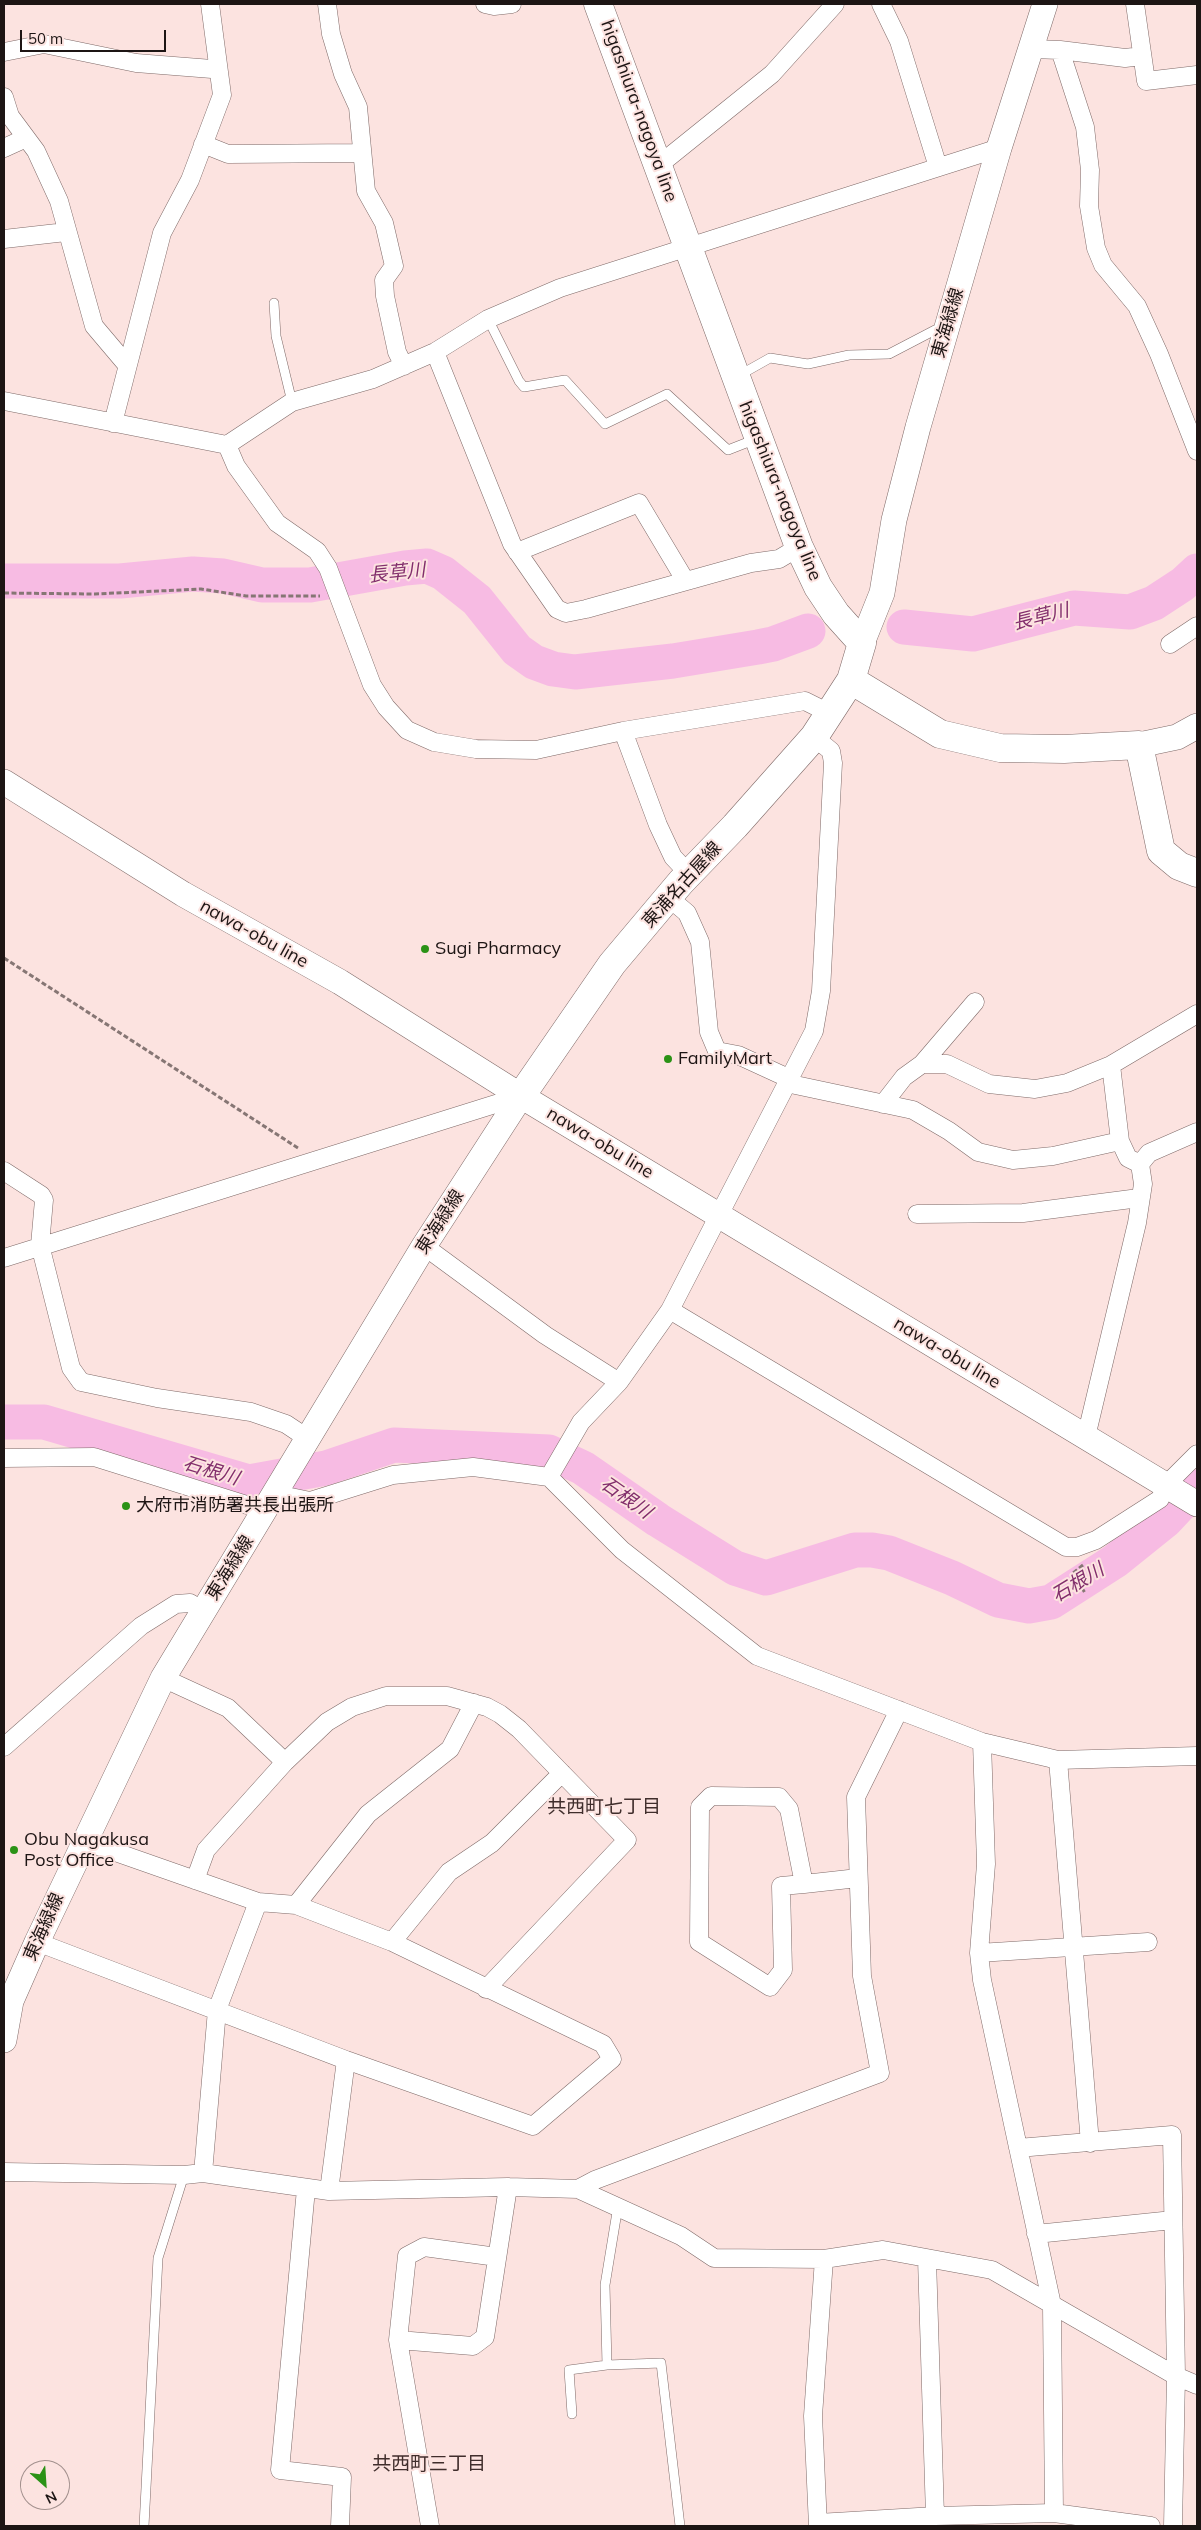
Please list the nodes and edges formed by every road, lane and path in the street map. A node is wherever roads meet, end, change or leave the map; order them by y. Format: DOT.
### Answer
graph roads {
  1 [pos="210,4"];
  2 [pos="327,4"];
  3 [pos="485,4"];
  4 [pos="512,4"];
  5 [pos="598,4"];
  6 [pos="834,4"];
  7 [pos="881,4"];
  8 [pos="1045,4"];
  9 [pos="1134,4"];
  10 [pos="1032,48"];
  11 [pos="1060,50"];
  12 [pos="4,52"];
  13 [pos="1142,56"];
  14 [pos="212,69"];
  15 [pos="1197,75"];
  16 [pos="4,97"];
  17 [pos="26,138"];
  18 [pos="203,144"];
  19 [pos="4,148"];
  20 [pos="999,148"];
  21 [pos="361,153"];
  22 [pos="658,165"];
  23 [pos="938,167"];
  24 [pos="66,232"];
  25 [pos="4,239"];
  26 [pos="688,247"];
  27 [pos="274,303"];
  28 [pos="488,319"];
  29 [pos="945,333"];
  30 [pos="435,352"];
  31 [pos="128,365"];
  32 [pos="404,366"];
  33 [pos="736,376"];
  34 [pos="4,402"];
  35 [pos="292,402"];
  36 [pos="113,423"];
  37 [pos="1194,432"];
  38 [pos="758,438"];
  39 [pos="227,445"];
  40 [pos="1197,451"];
  41 [pos="799,547"];
  42 [pos="517,552"];
  43 [pos="686,580"];
  44 [pos="4,593"];
  45 [pos="338,595"];
  46 [pos="1197,626"];
  47 [pos="862,644"];
  48 [pos="1170,644"];
  49 [pos="851,680"];
  50 [pos="829,713"];
  51 [pos="1197,726"];
  52 [pos="623,730"];
  53 [pos="814,737"];
  54 [pos="1139,745"];
  55 [pos="4,782"];
  56 [pos="1191,866"];
  57 [pos="689,874"];
  58 [pos="668,897"];
  59 [pos="4,958"];
  60 [pos="975,1002"];
  61 [pos="1197,1014"];
  62 [pos="922,1064"];
  63 [pos="1111,1065"];
  64 [pos="787,1080"];
  65 [pos="521,1096"];
  66 [pos="883,1104"];
  67 [pos="1197,1132"];
  68 [pos="1120,1141"];
  69 [pos="318,1160"];
  70 [pos="1140,1164"];
  71 [pos="4,1171"];
  72 [pos="1139,1198"];
  73 [pos="718,1214"];
  74 [pos="917,1214"];
  75 [pos="40,1245"];
  76 [pos="424,1246"];
  77 [pos="4,1258"];
  78 [pos="670,1310"];
  79 [pos="619,1382"];
  80 [pos="1086,1438"];
  81 [pos="303,1445"];
  82 [pos="1197,1454"];
  83 [pos="4,1458"];
  84 [pos="549,1477"];
  85 [pos="1181,1493"];
  86 [pos="273,1499"];
  87 [pos="204,1612"];
  88 [pos="163,1678"];
  89 [pos="474,1703"];
  90 [pos="899,1710"];
  91 [pos="982,1742"];
  92 [pos="4,1747"];
  93 [pos="1197,1756"];
  94 [pos="1058,1760"];
  95 [pos="285,1762"];
  96 [pos="562,1773"];
  97 [pos="84,1841"];
  98 [pos="858,1878"];
  99 [pos="195,1880"];
  100 [pos="804,1884"];
  101 [pos="258,1902"];
  102 [pos="296,1905"];
  103 [pos="37,1942"];
  104 [pos="392,1942"];
  105 [pos="1148,1942"];
  106 [pos="1074,1946"];
  107 [pos="979,1953"];
  108 [pos="486,1989"];
  109 [pos="217,2010"];
  110 [pos="4,2040"];
  111 [pos="346,2060"];
  112 [pos="1090,2142"];
  113 [pos="1018,2148"];
  114 [pos="4,2172"];
  115 [pos="203,2173"];
  116 [pos="184,2175"];
  117 [pos="508,2187"];
  118 [pos="306,2189"];
  119 [pos="578,2189"];
  120 [pos="328,2191"];
  121 [pos="618,2206"];
  122 [pos="1173,2220"];
  123 [pos="1036,2234"];
  124 [pos="497,2257"];
  125 [pos="824,2259"];
  126 [pos="927,2259"];
  127 [pos="1052,2305"];
  128 [pos="398,2340"];
  129 [pos="607,2365"];
  130 [pos="1176,2376"];
  131 [pos="1197,2385"];
  132 [pos="572,2414"];
  133 [pos="1054,2513"];
  134 [pos="935,2516"];
  135 [pos="818,2525"];
  136 [pos="144,2526"];
  137 [pos="340,2526"];
  138 [pos="430,2526"];
  139 [pos="680,2526"];
  140 [pos="1151,2526"];
  141 [pos="1172,2526"];
  1 -- 18 [label="street"];
  2 -- 21 [label="street"];
  3 -- 4 [label="street"];
  5 -- 22 [label="main road, higashiura-nagoya line"];
  6 -- 22 [label="street"];
  7 -- 23 [label="street"];
  8 -- 10 [label="main road, 東海緑線"];
  9 -- 13 [label="street"];
  10 -- 11 [label="street"];
  10 -- 20 [label="main road, 東海緑線"];
  11 -- 13 [label="street"];
  11 -- 37 [label="street"];
  12 -- 14 [label="street"];
  13 -- 15 [label="street"];
  16 -- 17 [label="street"];
  17 -- 19 [label="street"];
  17 -- 24 [label="street"];
  18 -- 21 [label="street"];
  18 -- 31 [label="street"];
  20 -- 23 [label="street"];
  20 -- 29 [label="main road, 東海緑線"];
  21 -- 32 [label="street"];
  22 -- 26 [label="main road, higashiura-nagoya line"];
  23 -- 26 [label="street"];
  24 -- 25 [label="street"];
  24 -- 31 [label="street"];
  26 -- 28 [label="street"];
  26 -- 33 [label="main road, higashiura-nagoya line"];
  27 -- 35 [label="lane"];
  28 -- 30 [label="street"];
  28 -- 38 [label="lane"];
  29 -- 33 [label="lane"];
  29 -- 47 [label="main road, 東海緑線"];
  30 -- 32 [label="street"];
  30 -- 42 [label="street"];
  31 -- 36 [label="street"];
  32 -- 35 [label="street"];
  33 -- 38 [label="main road, higashiura-nagoya line"];
  34 -- 36 [label="street"];
  35 -- 39 [label="street"];
  36 -- 39 [label="street"];
  37 -- 40 [label="street"];
  38 -- 41 [label="main road, higashiura-nagoya line"];
  39 -- 45 [label="street"];
  41 -- 43 [label="street"];
  41 -- 47 [label="main road, higashiura-nagoya line"];
  42 -- 43 [label="street"];
  42 -- 43 [label="street"];
  44 -- 45 [label="path"];
  45 -- 52 [label="street"];
  46 -- 48 [label="street"];
  47 -- 49 [label="main road"];
  49 -- 50 [label="main road, 東浦名古屋線"];
  49 -- 54 [label="main road"];
  50 -- 52 [label="street"];
  50 -- 53 [label="main road, 東浦名古屋線"];
  51 -- 54 [label="main road"];
  52 -- 57 [label="street"];
  53 -- 57 [label="main road, 東浦名古屋線"];
  53 -- 64 [label="street"];
  54 -- 56 [label="main road"];
  55 -- 65 [label="main road, nawa-obu line"];
  57 -- 58 [label="main road, 東浦名古屋線"];
  58 -- 64 [label="street"];
  58 -- 65 [label="main road, 東浦名古屋線"];
  59 -- 69 [label="path"];
  60 -- 62 [label="street"];
  61 -- 63 [label="street"];
  62 -- 63 [label="street"];
  62 -- 66 [label="street"];
  63 -- 68 [label="street"];
  64 -- 66 [label="street"];
  64 -- 73 [label="street"];
  65 -- 69 [label="street"];
  65 -- 73 [label="main road, nawa-obu line"];
  65 -- 76 [label="main road, 東海緑線"];
  66 -- 68 [label="street"];
  67 -- 70 [label="street"];
  68 -- 70 [label="street"];
  69 -- 75 [label="street"];
  70 -- 72 [label="street"];
  71 -- 75 [label="street"];
  72 -- 74 [label="street"];
  72 -- 80 [label="street"];
  73 -- 78 [label="street"];
  73 -- 80 [label="main road, nawa-obu line"];
  75 -- 77 [label="street"];
  75 -- 81 [label="street"];
  76 -- 79 [label="street"];
  76 -- 81 [label="main road, 東海緑線"];
  78 -- 79 [label="street"];
  78 -- 85 [label="street"];
  79 -- 84 [label="street"];
  80 -- 85 [label="main road, nawa-obu line"];
  81 -- 86 [label="main road, 東海緑線"];
  82 -- 85 [label="street"];
  83 -- 86 [label="street"];
  84 -- 86 [label="street"];
  84 -- 90 [label="street"];
  86 -- 87 [label="main road, 東海緑線"];
  87 -- 88 [label="main road, 東海緑線"];
  87 -- 92 [label="street"];
  88 -- 95 [label="street"];
  88 -- 97 [label="main road, 東海緑線"];
  89 -- 95 [label="street"];
  89 -- 96 [label="street"];
  89 -- 102 [label="street"];
  90 -- 91 [label="street"];
  90 -- 98 [label="street"];
  91 -- 94 [label="street"];
  91 -- 107 [label="street"];
  93 -- 94 [label="street"];
  94 -- 106 [label="street"];
  95 -- 99 [label="street"];
  96 -- 104 [label="street"];
  96 -- 108 [label="street"];
  97 -- 99 [label="street"];
  97 -- 103 [label="main road, 東海緑線"];
  98 -- 100 [label="street"];
  98 -- 119 [label="street"];
  99 -- 101 [label="street"];
  100 -- 100 [label="street"];
  101 -- 102 [label="street"];
  101 -- 109 [label="street"];
  102 -- 104 [label="street"];
  103 -- 109 [label="street"];
  103 -- 110 [label="main road, 東海緑線"];
  104 -- 108 [label="street"];
  105 -- 106 [label="street"];
  106 -- 107 [label="street"];
  106 -- 112 [label="street"];
  107 -- 113 [label="street"];
  108 -- 111 [label="street"];
  109 -- 111 [label="street"];
  109 -- 115 [label="street"];
  111 -- 120 [label="street"];
  112 -- 113 [label="street"];
  112 -- 122 [label="street"];
  113 -- 123 [label="street"];
  114 -- 116 [label="street"];
  115 -- 116 [label="street"];
  115 -- 118 [label="street"];
  116 -- 136 [label="lane"];
  117 -- 119 [label="street"];
  117 -- 120 [label="street"];
  117 -- 124 [label="street"];
  118 -- 120 [label="street"];
  118 -- 137 [label="street"];
  119 -- 121 [label="street"];
  121 -- 125 [label="street"];
  121 -- 129 [label="lane"];
  122 -- 123 [label="street"];
  122 -- 130 [label="street"];
  123 -- 127 [label="street"];
  124 -- 128 [label="street"];
  124 -- 128 [label="street"];
  125 -- 126 [label="street"];
  125 -- 135 [label="street"];
  126 -- 127 [label="street"];
  126 -- 134 [label="street"];
  127 -- 130 [label="street"];
  127 -- 133 [label="street"];
  128 -- 138 [label="street"];
  129 -- 132 [label="lane"];
  129 -- 139 [label="lane"];
  130 -- 131 [label="street"];
  130 -- 141 [label="street"];
  133 -- 134 [label="street"];
  133 -- 140 [label="street"];
  134 -- 135 [label="street"];
}
